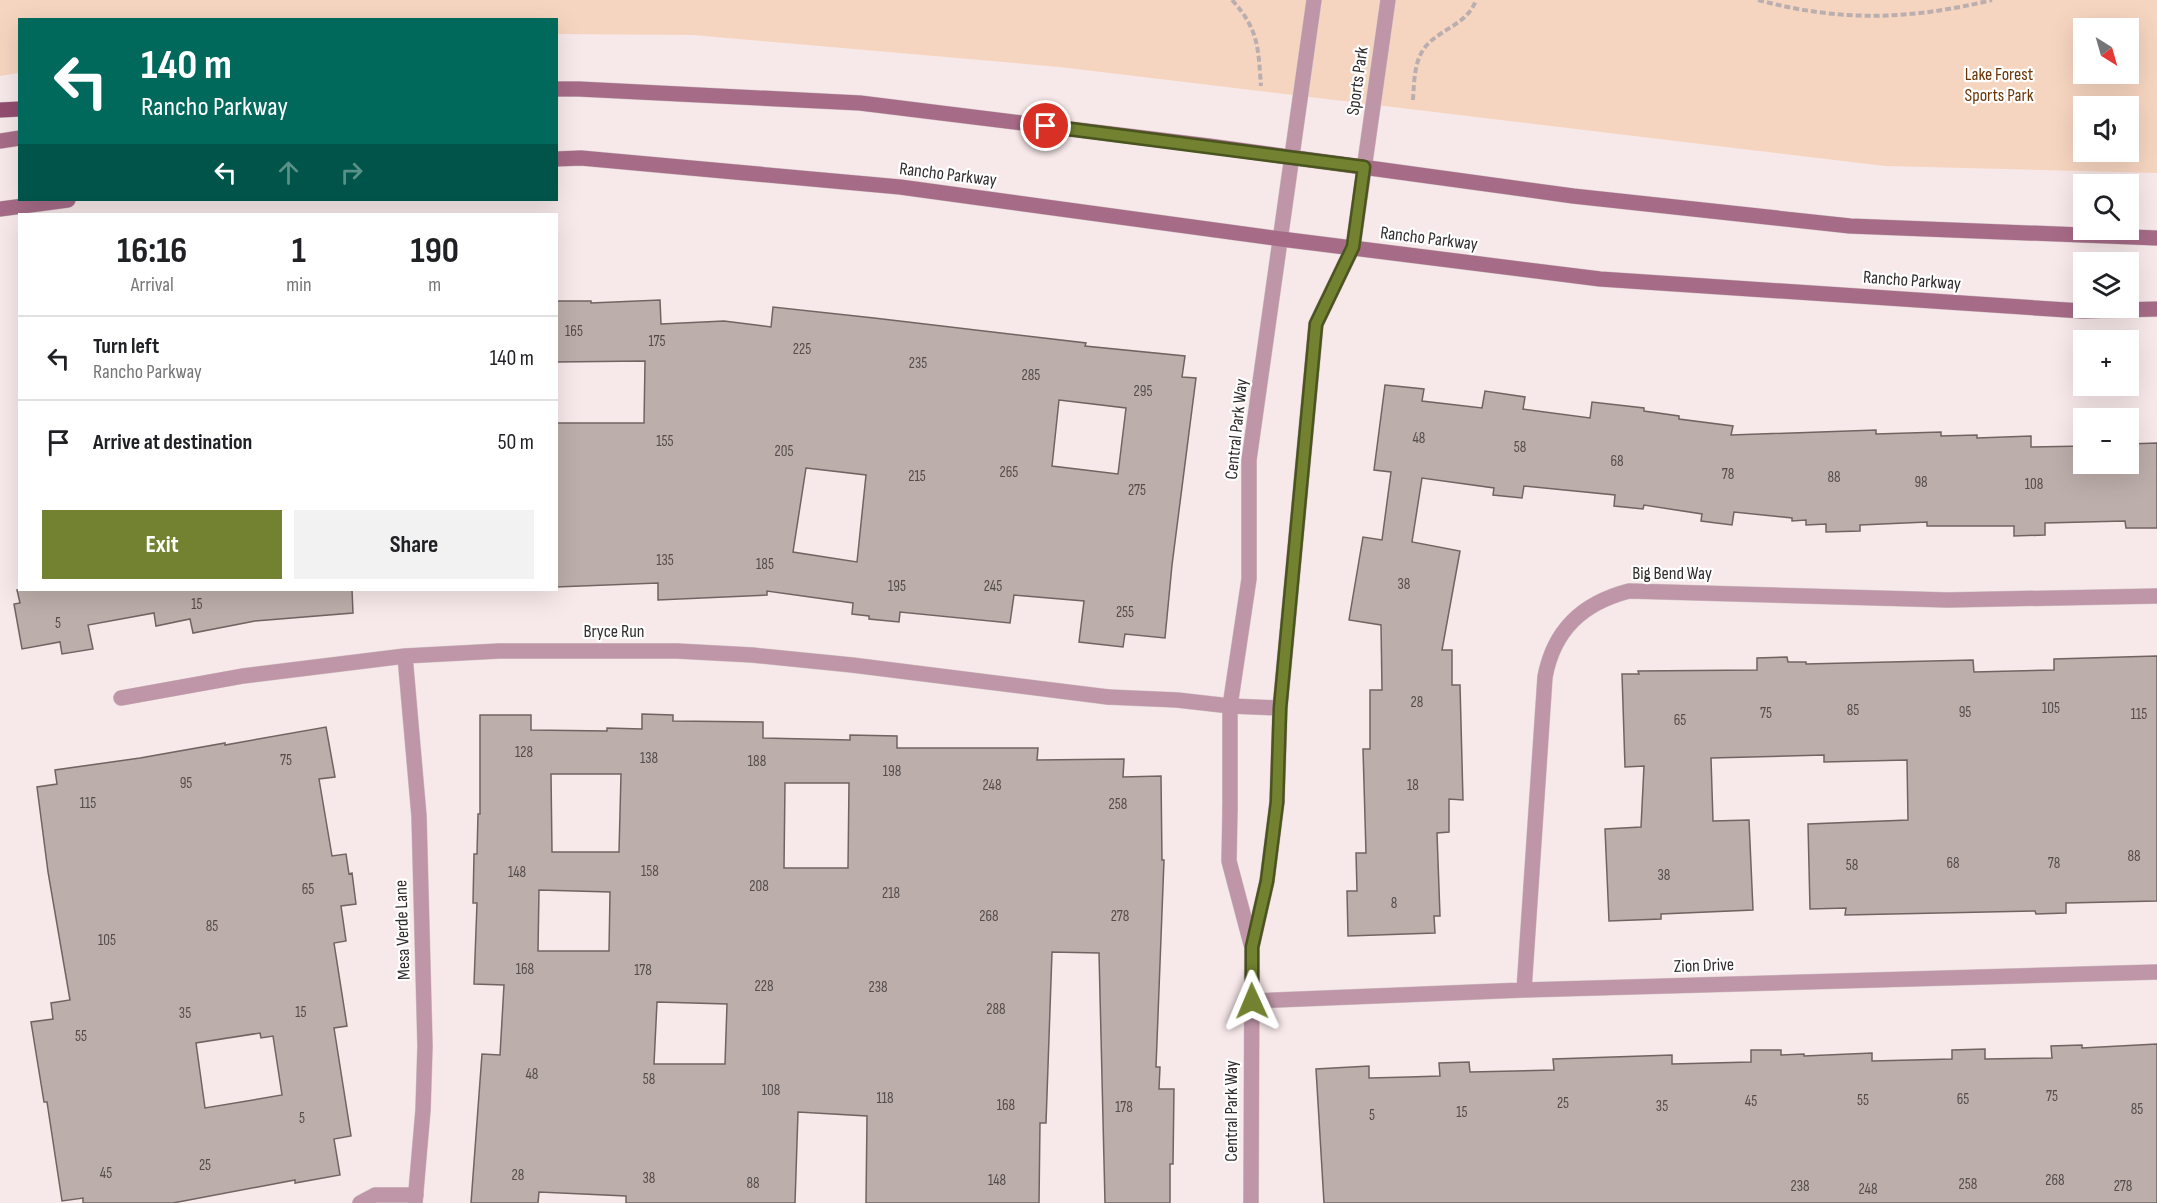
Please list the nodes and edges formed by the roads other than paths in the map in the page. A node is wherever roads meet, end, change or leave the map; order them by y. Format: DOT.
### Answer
graph roads {
  1 [pos="1314,0"];
  2 [pos="1388,0"];
  3 [pos="558,89"];
  4 [pos="18,109"];
  5 [pos="0,110"];
  6 [pos="18,138"];
  7 [pos="0,141"];
  8 [pos="1293,157"];
  9 [pos="558,159"];
  10 [pos="1364,167"];
  11 [pos="60,201"];
  12 [pos="0,209"];
  13 [pos="2157,238"];
  14 [pos="1281,239"];
  15 [pos="1353,247"];
  16 [pos="2157,309"];
  17 [pos="2157,596"];
  18 [pos="405,657"];
  19 [pos="121,698"];
  20 [pos="1230,706"];
  21 [pos="1280,708"];
  22 [pos="1252,947"];
  23 [pos="2157,972"];
  24 [pos="1524,990"];
  25 [pos="1252,1001"];
  26 [pos="416,1199"];
  27 [pos="360,1203"];
  28 [pos="1251,1203"];
  1 -- 8 [label="street"];
  2 -- 10 [label="street, Sports Park"];
  3 -- 8 [label="main road"];
  4 -- 5 [label="main road"];
  6 -- 7 [label="main road"];
  8 -- 10 [label="main road"];
  8 -- 14 [label="street, Central Park Way"];
  9 -- 14 [label="main road, Rancho Parkway"];
  10 -- 13 [label="main road"];
  10 -- 15 [label="street, Central Park Way"];
  11 -- 12 [label="main road"];
  14 -- 15 [label="main road, Rancho Parkway"];
  14 -- 20 [label="street, Central Park Way"];
  15 -- 16 [label="main road, Rancho Parkway"];
  15 -- 21 [label="street, Central Park Way"];
  17 -- 24 [label="street, Big Bend Way"];
  18 -- 19 [label="street, Bryce Run"];
  18 -- 20 [label="street, Bryce Run"];
  18 -- 26 [label="street, Mesa Verde Lane"];
  20 -- 21 [label="street"];
  20 -- 22 [label="street, Central Park Way"];
  21 -- 22 [label="street, Central Park Way"];
  22 -- 25 [label="street, Central Park Way"];
  23 -- 24 [label="street, Zion Drive"];
  24 -- 25 [label="street, Zion Drive"];
  25 -- 28 [label="street, Central Park Way"];
  26 -- 27 [label="street"];
}
